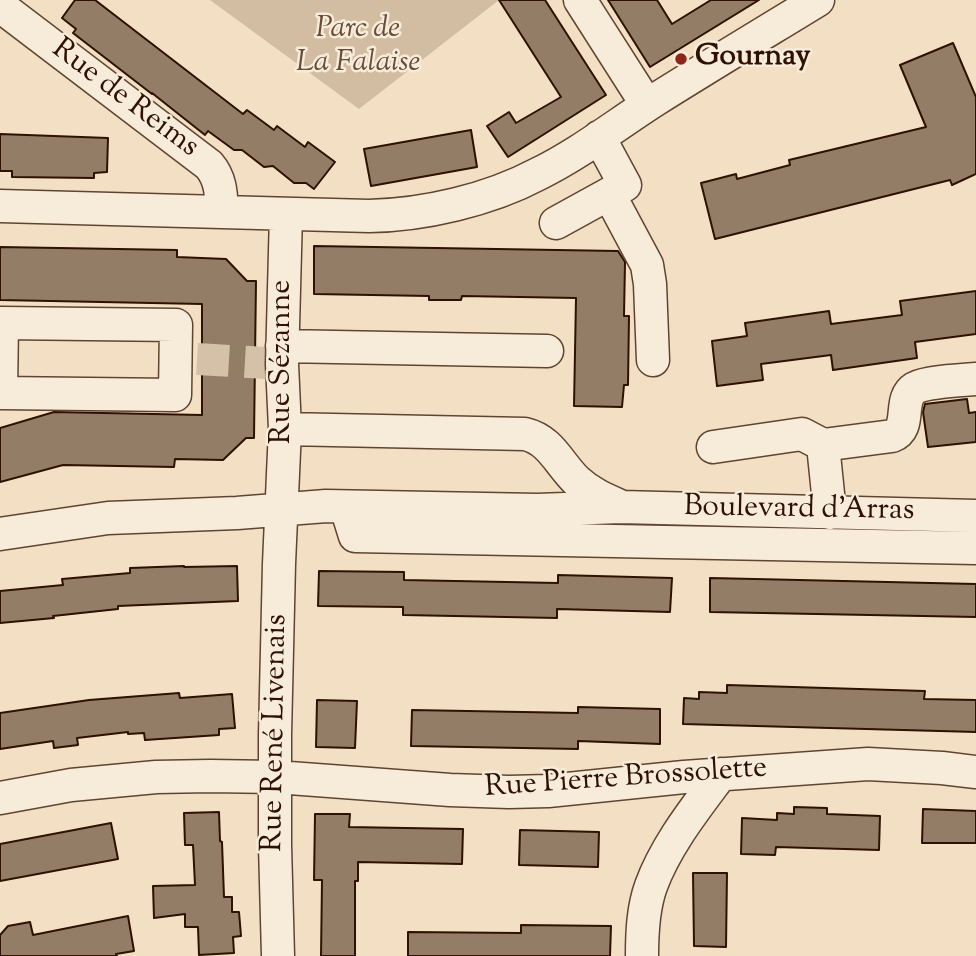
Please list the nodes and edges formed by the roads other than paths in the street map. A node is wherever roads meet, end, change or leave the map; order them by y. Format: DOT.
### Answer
graph roads {
  1 [pos="580,0"];
  2 [pos="818,0"];
  3 [pos="0,6"];
  4 [pos="647,105"];
  5 [pos="599,137"];
  6 [pos="609,194"];
  7 [pos="0,206"];
  8 [pos="222,211"];
  9 [pos="286,214"];
  10 [pos="556,223"];
  11 [pos="547,351"];
  12 [pos="277,357"];
  13 [pos="186,359"];
  14 [pos="653,360"];
  15 [pos="976,379"];
  16 [pos="285,429"];
  17 [pos="823,445"];
  18 [pos="713,447"];
  19 [pos="555,456"];
  20 [pos="346,507"];
  21 [pos="621,507"];
  22 [pos="282,509"];
  23 [pos="537,510"];
  24 [pos="830,513"];
  25 [pos="976,516"];
  26 [pos="0,534"];
  27 [pos="976,548"];
  28 [pos="976,772"];
  29 [pos="720,774"];
  30 [pos="276,777"];
  31 [pos="0,798"];
  32 [pos="278,956"];
  33 [pos="642,956"];
  1 -- 4 [label="street"];
  2 -- 4 [label="street"];
  3 -- 8 [label="street, Rue de Reims"];
  4 -- 5 [label="street"];
  5 -- 6 [label="street"];
  5 -- 9 [label="street"];
  6 -- 10 [label="street"];
  6 -- 14 [label="street"];
  7 -- 8 [label="street"];
  8 -- 9 [label="street"];
  9 -- 12 [label="street, Rue Sézanne"];
  11 -- 12 [label="street"];
  12 -- 16 [label="street, Rue Sézanne"];
  13 -- 13 [label="street"];
  15 -- 17 [label="street"];
  16 -- 19 [label="street"];
  16 -- 22 [label="street, Rue Sézanne"];
  17 -- 18 [label="street"];
  17 -- 24 [label="street"];
  19 -- 21 [label="street"];
  19 -- 23 [label="street"];
  20 -- 22 [label="street, Boulevard d'Arras"];
  20 -- 23 [label="street, Boulevard d'Arras"];
  20 -- 27 [label="street"];
  21 -- 23 [label="street, Boulevard d'Arras"];
  21 -- 24 [label="street, Boulevard d'Arras"];
  22 -- 26 [label="street, Boulevard d'Arras"];
  22 -- 30 [label="street, Rue René Livenais"];
  24 -- 25 [label="street, Boulevard d'Arras"];
  28 -- 29 [label="street, Rue Pierre Brossolette"];
  29 -- 30 [label="street, Rue Pierre Brossolette"];
  29 -- 33 [label="street"];
  30 -- 31 [label="street, Rue Pierre Brossolette"];
  30 -- 32 [label="street, Rue René Livenais"];
}
